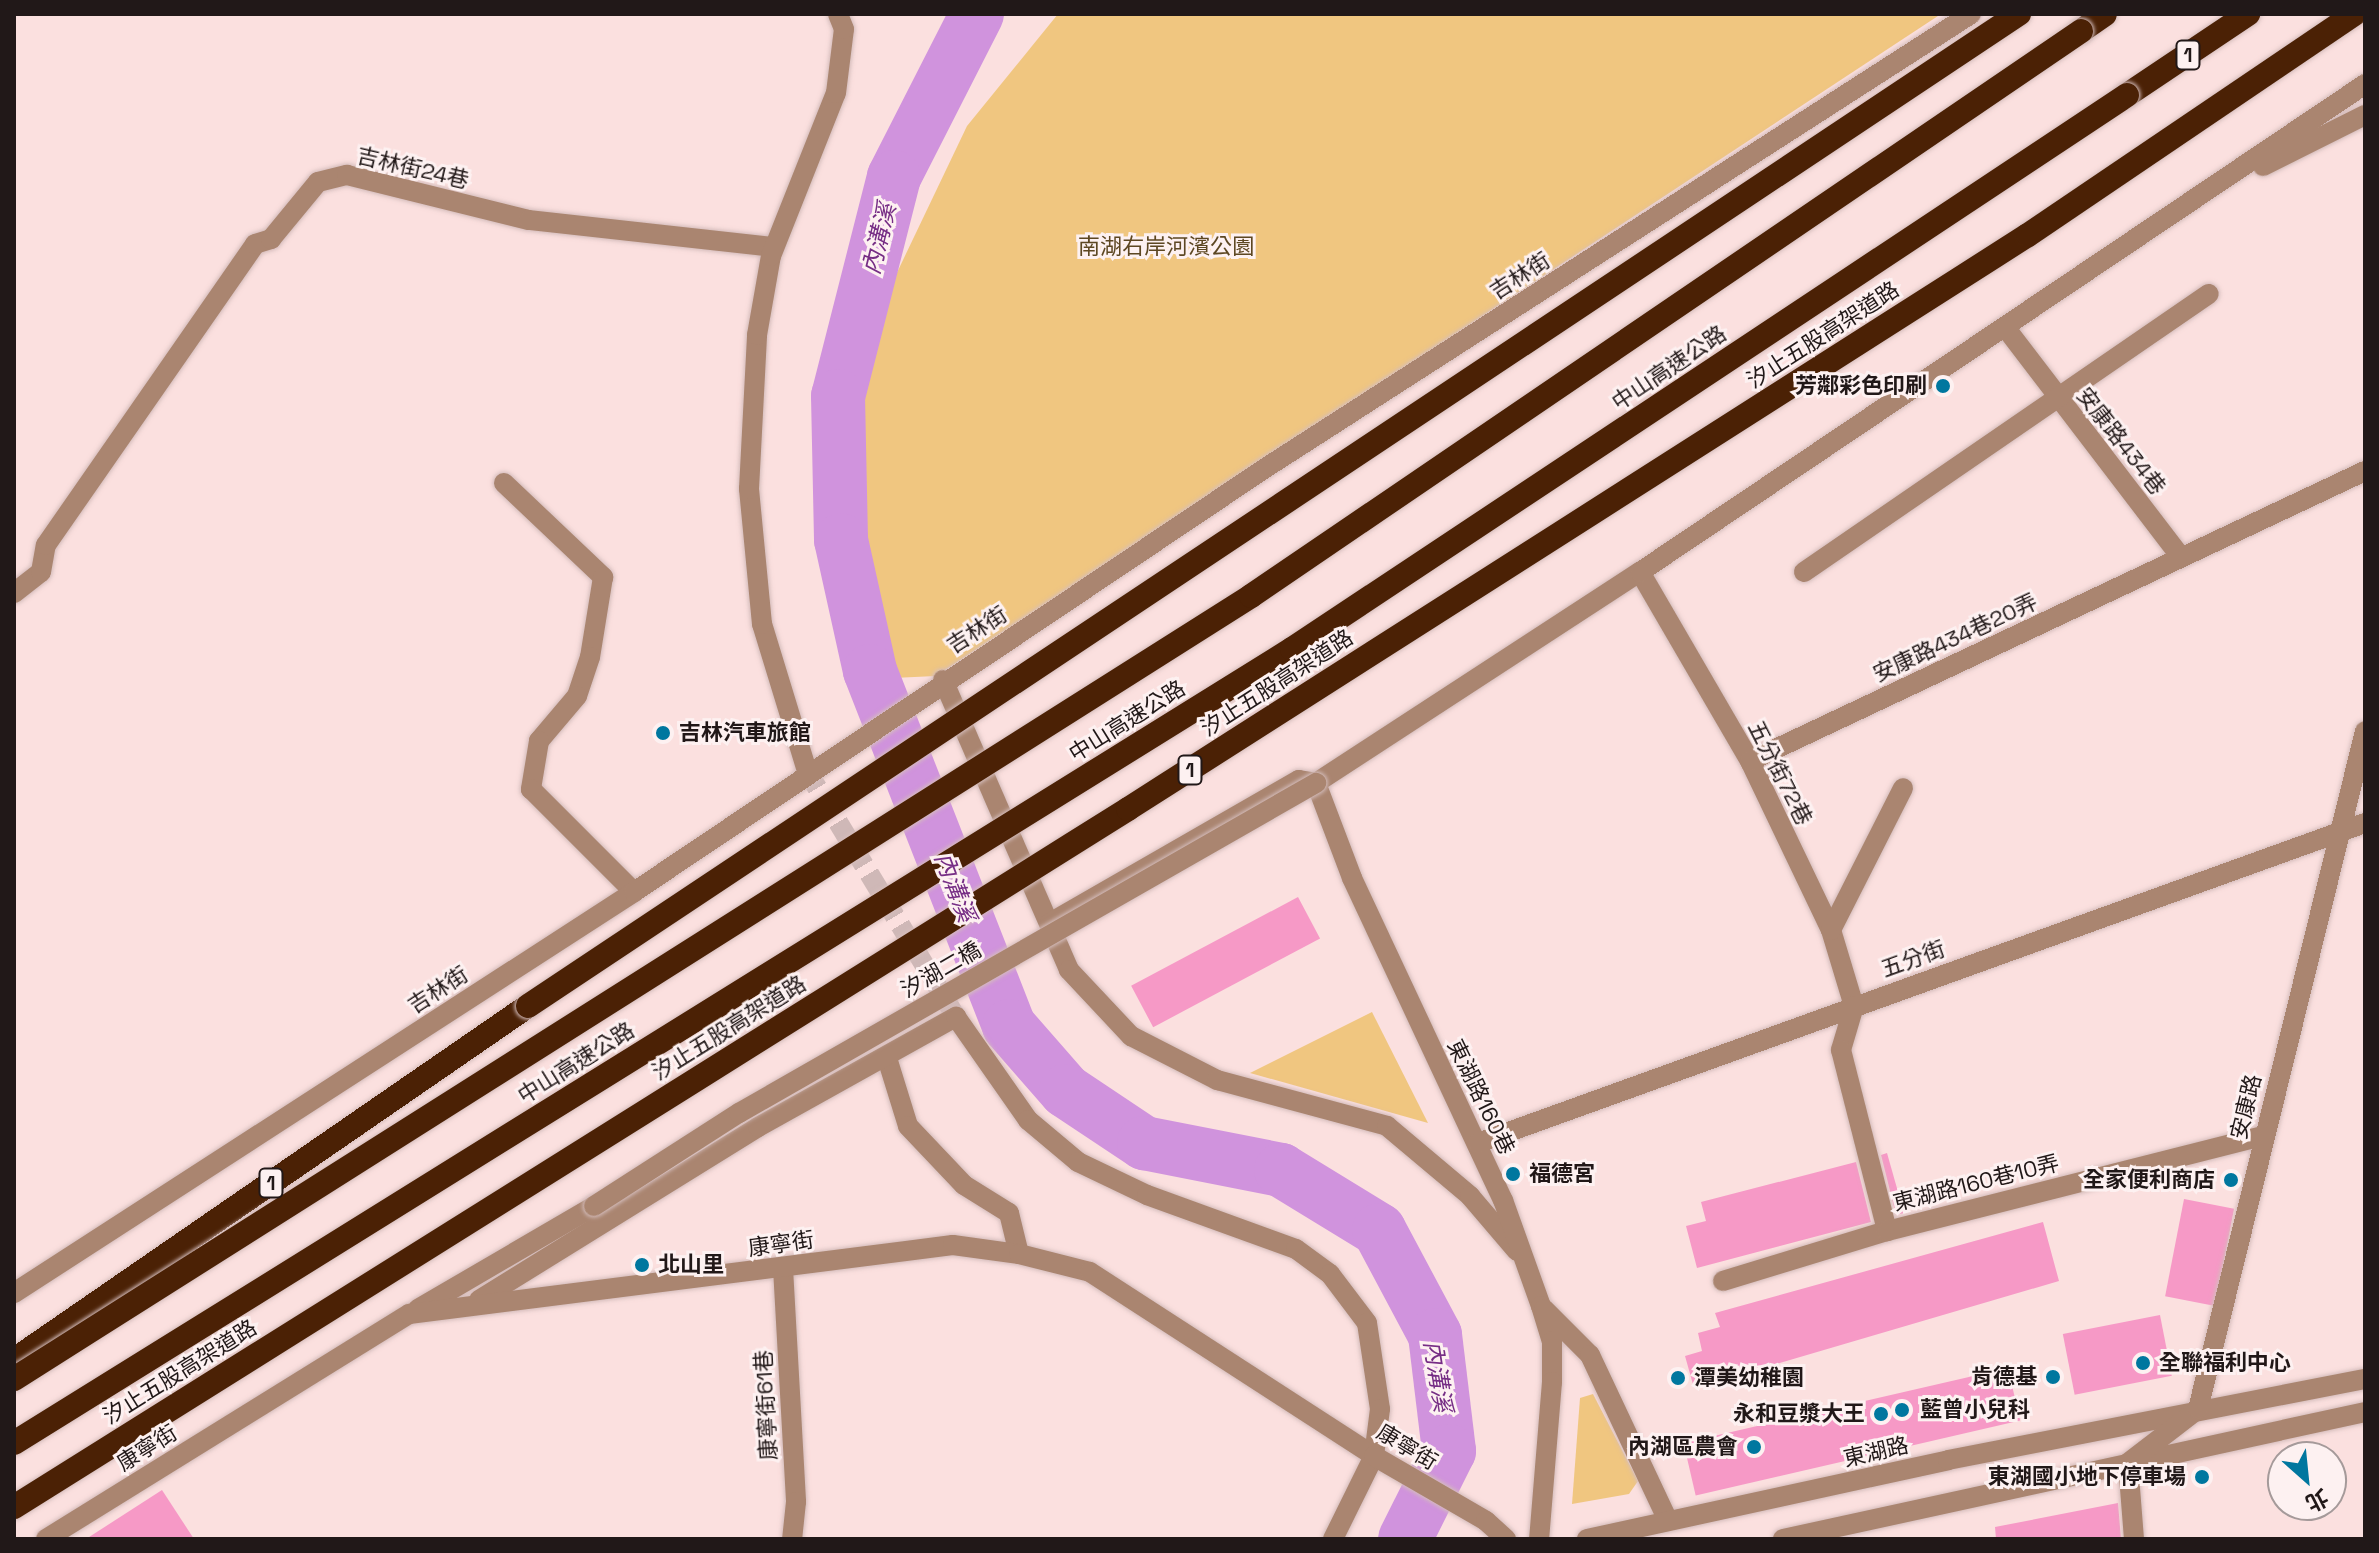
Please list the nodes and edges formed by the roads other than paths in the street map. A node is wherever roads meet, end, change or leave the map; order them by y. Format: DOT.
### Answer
graph roads {
  1 [pos="838,14"];
  2 [pos="1971,14"];
  3 [pos="2019,14"];
  4 [pos="2105,14"];
  5 [pos="2248,14"];
  6 [pos="2354,14"];
  7 [pos="2365,84"];
  8 [pos="2365,115"];
  9 [pos="2182,208"];
  10 [pos="774,247"];
  11 [pos="2209,294"];
  12 [pos="2005,327"];
  13 [pos="2058,396"];
  14 [pos="2365,471"];
  15 [pos="504,483"];
  16 [pos="2181,557"];
  17 [pos="1640,572"];
  18 [pos="1804,572"];
  19 [pos="14,593"];
  20 [pos="943,680"];
  21 [pos="2365,731"];
  22 [pos="1750,761"];
  23 [pos="807,771"];
  24 [pos="1316,783"];
  25 [pos="1903,788"];
  26 [pos="2365,823"];
  27 [pos="2336,832"];
  28 [pos="634,892"];
  29 [pos="1050,923"];
  30 [pos="1831,930"];
  31 [pos="1854,1006"];
  32 [pos="887,1058"];
  33 [pos="2263,1136"];
  34 [pos="1478,1143"];
  35 [pos="1887,1231"];
  36 [pos="1517,1251"];
  37 [pos="1019,1254"];
  38 [pos="783,1268"];
  39 [pos="1723,1281"];
  40 [pos="14,1293"];
  41 [pos="472,1304"];
  42 [pos="1541,1306"];
  43 [pos="409,1314"];
  44 [pos="14,1360"];
  45 [pos="14,1379"];
  46 [pos="2365,1379"];
  47 [pos="2198,1409"];
  48 [pos="2365,1412"];
  49 [pos="14,1443"];
  50 [pos="1374,1456"];
  51 [pos="2128,1463"];
  52 [pos="14,1507"];
  53 [pos="1668,1521"];
  54 [pos="46,1539"];
  55 [pos="792,1539"];
  56 [pos="1333,1539"];
  57 [pos="1506,1539"];
  58 [pos="1539,1539"];
  59 [pos="1587,1539"];
  60 [pos="1783,1539"];
  61 [pos="2134,1539"];
  1 -- 10 [label="street"];
  2 -- 20 [label="street, 吉林街"];
  3 -- 44 [label="highway, 1, bridge"];
  4 -- 45 [label="highway, 中山高速公路 / 1, bridge"];
  5 -- 49 [label="highway, 中山高速公路 / 1, bridge"];
  6 -- 52 [label="highway, 汐止五股高架道路 / 1, bridge"];
  7 -- 9 [label="street"];
  8 -- 9 [label="street"];
  9 -- 12 [label="street, 汐湖二橋"];
  10 -- 19 [label="street, 吉林街24巷"];
  10 -- 23 [label="street"];
  11 -- 13 [label="street"];
  12 -- 13 [label="street"];
  12 -- 17 [label="street, 汐湖二橋"];
  13 -- 16 [label="street, 安康路434巷"];
  13 -- 18 [label="street, 安康路434巷"];
  14 -- 16 [label="street"];
  15 -- 28 [label="street"];
  16 -- 22 [label="street, 安康路434巷20弄"];
  17 -- 22 [label="street, 五分街72巷"];
  17 -- 24 [label="street, 汐湖二橋"];
  20 -- 23 [label="street, 吉林街"];
  20 -- 29 [label="street"];
  21 -- 27 [label="street, 安康路"];
  22 -- 30 [label="street, 五分街72巷"];
  23 -- 28 [label="street, 吉林街"];
  24 -- 29 [label="street"];
  24 -- 34 [label="street, 東湖路160巷"];
  24 -- 43 [label="street, 汐湖二橋, bridge"];
  25 -- 30 [label="street"];
  26 -- 27 [label="street, 五分街"];
  27 -- 31 [label="street, 五分街"];
  27 -- 33 [label="street, 安康路"];
  28 -- 40 [label="street, 吉林街"];
  29 -- 36 [label="street"];
  30 -- 31 [label="street, 五分街72巷"];
  31 -- 34 [label="street, 五分街"];
  31 -- 35 [label="street, 東湖路160巷10弄"];
  32 -- 37 [label="street"];
  32 -- 41 [label="street"];
  32 -- 50 [label="street"];
  33 -- 35 [label="street, 東湖路160巷10弄"];
  33 -- 47 [label="street, 安康路"];
  34 -- 36 [label="street, 東湖路160巷"];
  35 -- 39 [label="street, 東湖路160巷10弄"];
  36 -- 42 [label="street, 東湖路160巷"];
  37 -- 38 [label="street, 康寧街"];
  37 -- 50 [label="street, 康寧街"];
  38 -- 41 [label="street, 康寧街"];
  38 -- 55 [label="street, 康寧街61巷"];
  41 -- 43 [label="street, 康寧街"];
  42 -- 53 [label="street"];
  42 -- 58 [label="street, 東湖路160巷"];
  43 -- 54 [label="street, 康寧街"];
  46 -- 47 [label="street, 東湖路"];
  47 -- 51 [label="street"];
  47 -- 53 [label="street, 東湖路"];
  48 -- 51 [label="street"];
  50 -- 56 [label="street"];
  50 -- 57 [label="street, 康寧街"];
  51 -- 60 [label="street"];
  51 -- 61 [label="street"];
  53 -- 59 [label="street, 東湖路"];
}
